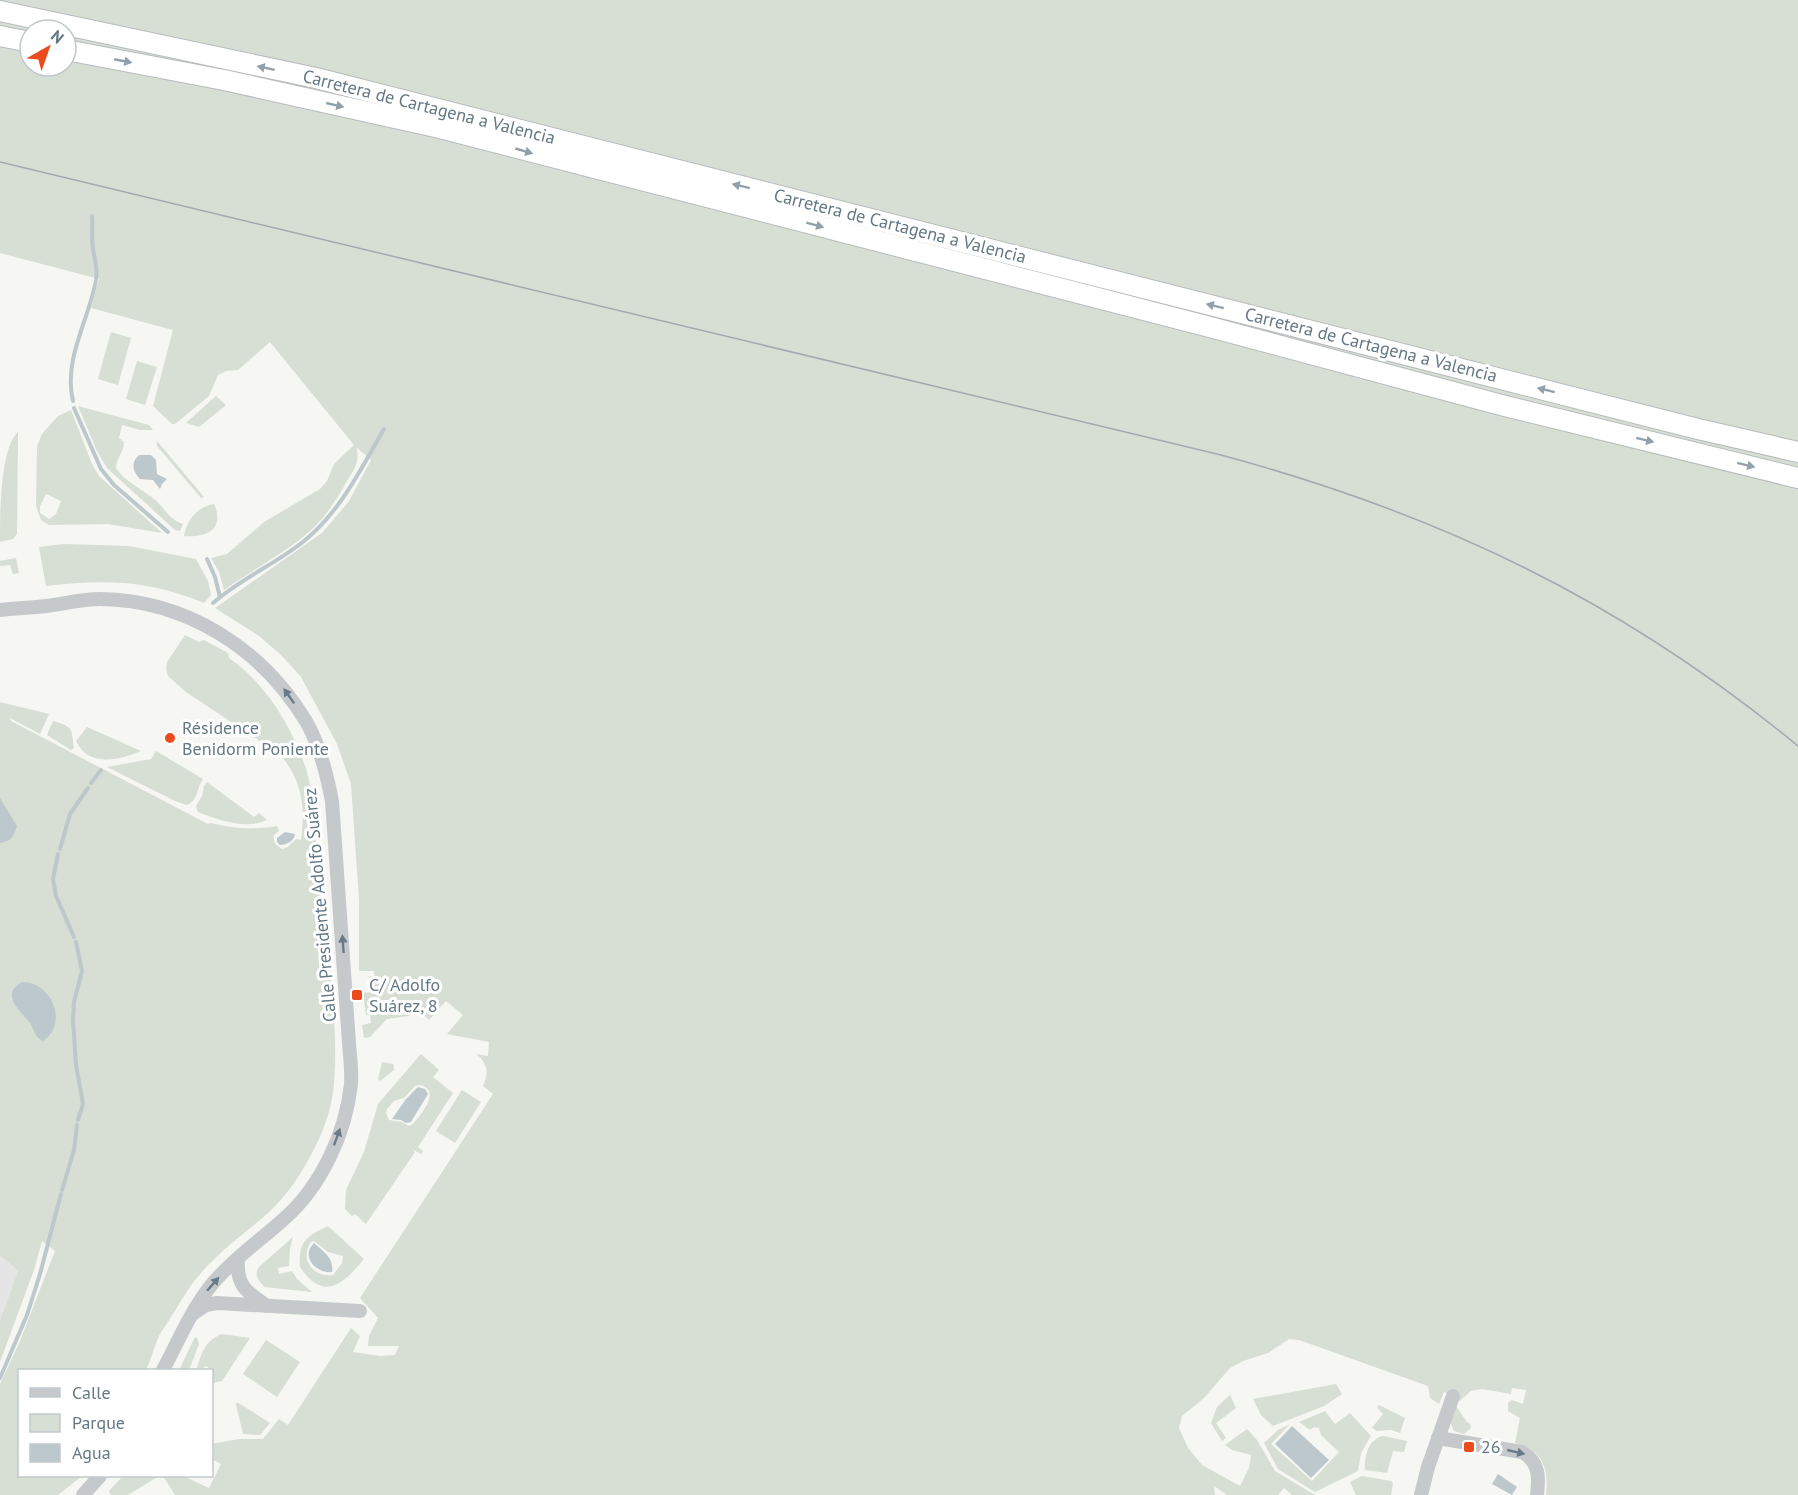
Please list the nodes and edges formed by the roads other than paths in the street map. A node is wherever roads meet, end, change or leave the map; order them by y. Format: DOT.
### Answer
graph roads {
  1 [pos="0,11"];
  2 [pos="0,36"];
  3 [pos="18,40"];
  4 [pos="78,52"];
  5 [pos="1798,452"];
  6 [pos="1798,478"];
  7 [pos="0,610"];
  8 [pos="238,1259"];
  9 [pos="267,1306"];
  10 [pos="360,1311"];
  11 [pos="194,1312"];
  12 [pos="164,1369"];
  13 [pos="1453,1396"];
  14 [pos="1438,1438"];
  15 [pos="99,1477"];
  16 [pos="83,1495"];
  17 [pos="1420,1495"];
  18 [pos="1537,1495"];
  5 -- 1 [label="highway, Carretera de Cartagena a Valencia, one-way"];
  2 -- 3 [label="highway"];
  4 -- 6 [label="highway, Carretera de Cartagena a Valencia, one-way"];
  8 -- 7 [label="street, Calle Presidente Adolfo Suárez, one-way"];
  8 -- 9 [label="street"];
  11 -- 8 [label="street, Calle Presidente Adolfo Suárez, one-way"];
  9 -- 10 [label="street"];
  9 -- 11 [label="street"];
  11 -- 12 [label="street, Calle Presidente Adolfo Suárez"];
  13 -- 14 [label="street"];
  14 -- 17 [label="street"];
  14 -- 18 [label="street, one-way"];
  15 -- 16 [label="street"];
}
